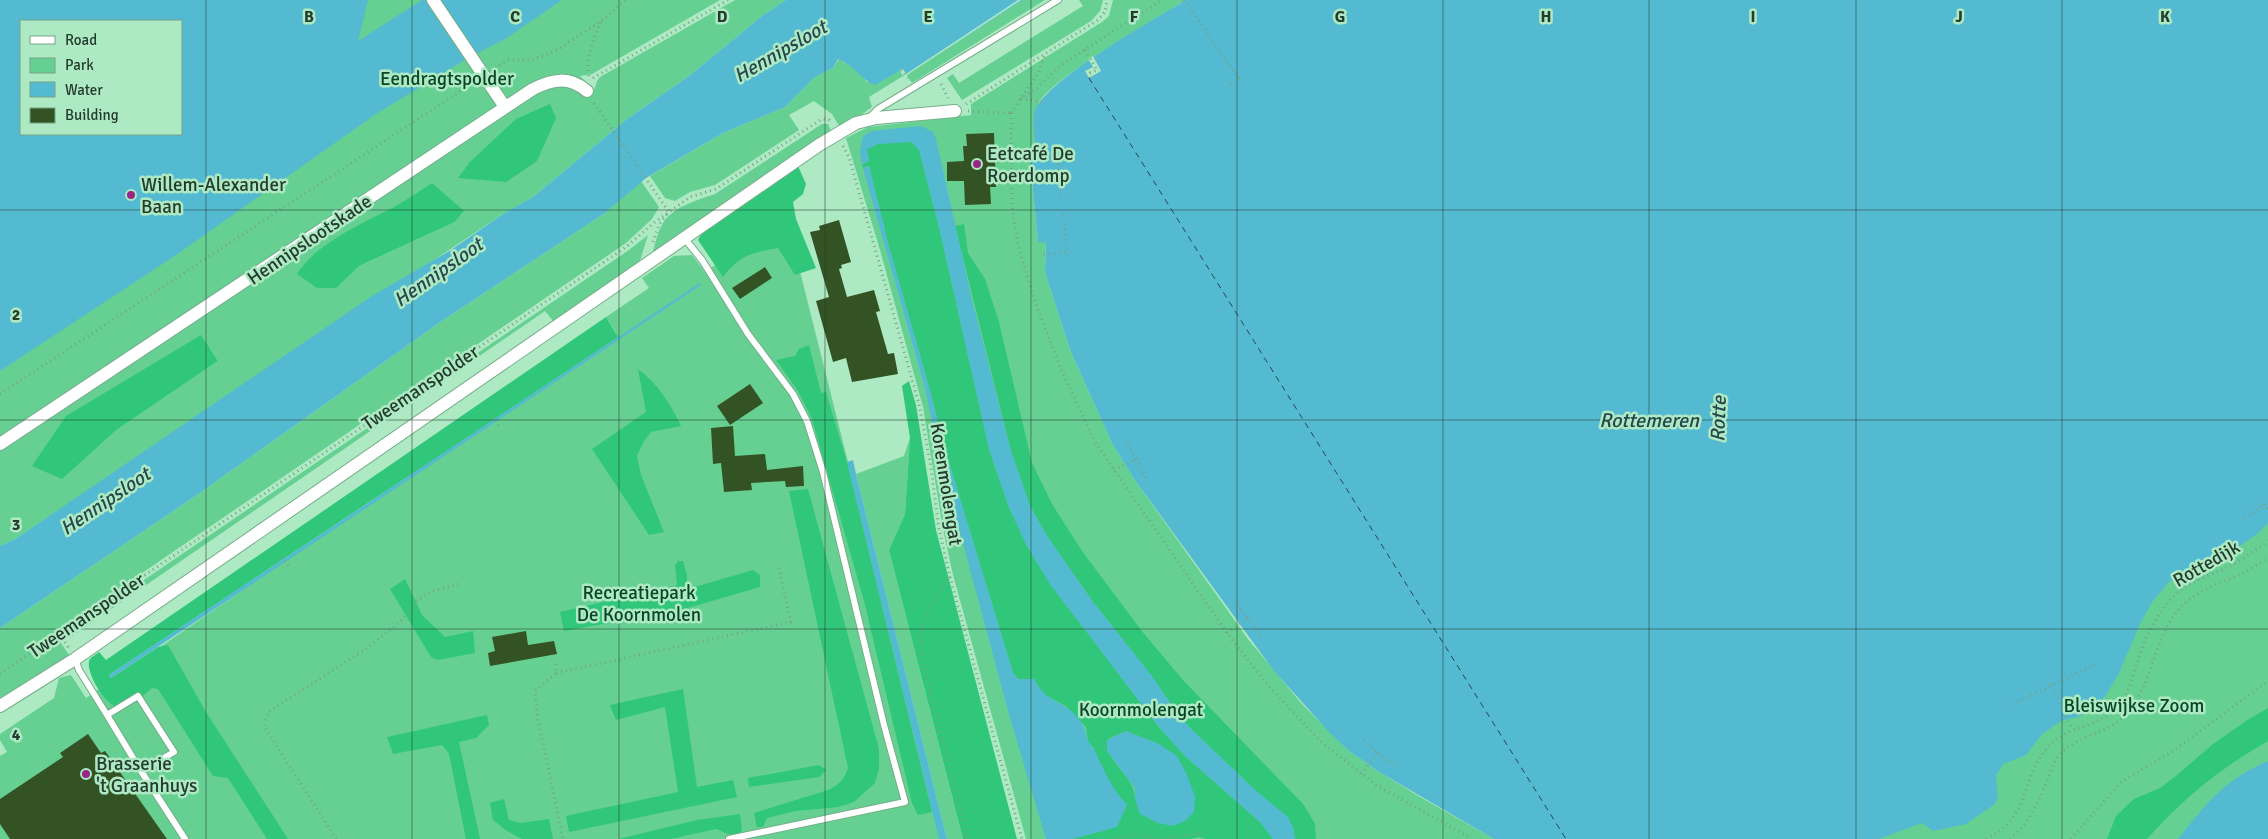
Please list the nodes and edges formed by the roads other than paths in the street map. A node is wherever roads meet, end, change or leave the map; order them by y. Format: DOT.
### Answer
graph roads {
  1 [pos="433,0"];
  2 [pos="1058,0"];
  3 [pos="588,86"];
  4 [pos="505,107"];
  5 [pos="955,111"];
  6 [pos="867,121"];
  7 [pos="686,239"];
  8 [pos="0,444"];
  9 [pos="75,659"];
  10 [pos="0,706"];
  11 [pos="108,715"];
  12 [pos="141,770"];
  13 [pos="185,839"];
  14 [pos="729,839"];
  1 -- 4 [label="street"];
  2 -- 6 [label="lane"];
  3 -- 4 [label="street, Hennipslootskade"];
  4 -- 8 [label="street, Hennipslootskade"];
  5 -- 6 [label="street, Tweemanspolder"];
  6 -- 7 [label="street, Tweemanspolder"];
  7 -- 9 [label="street, Tweemanspolder"];
  7 -- 14 [label="lane"];
  9 -- 10 [label="street, Tweemanspolder"];
  9 -- 11 [label="lane, Tweemanspolder"];
  11 -- 12 [label="lane, Tweemanspolder"];
  11 -- 12 [label="lane"];
  12 -- 13 [label="lane, Tweemanspolder"];
}
